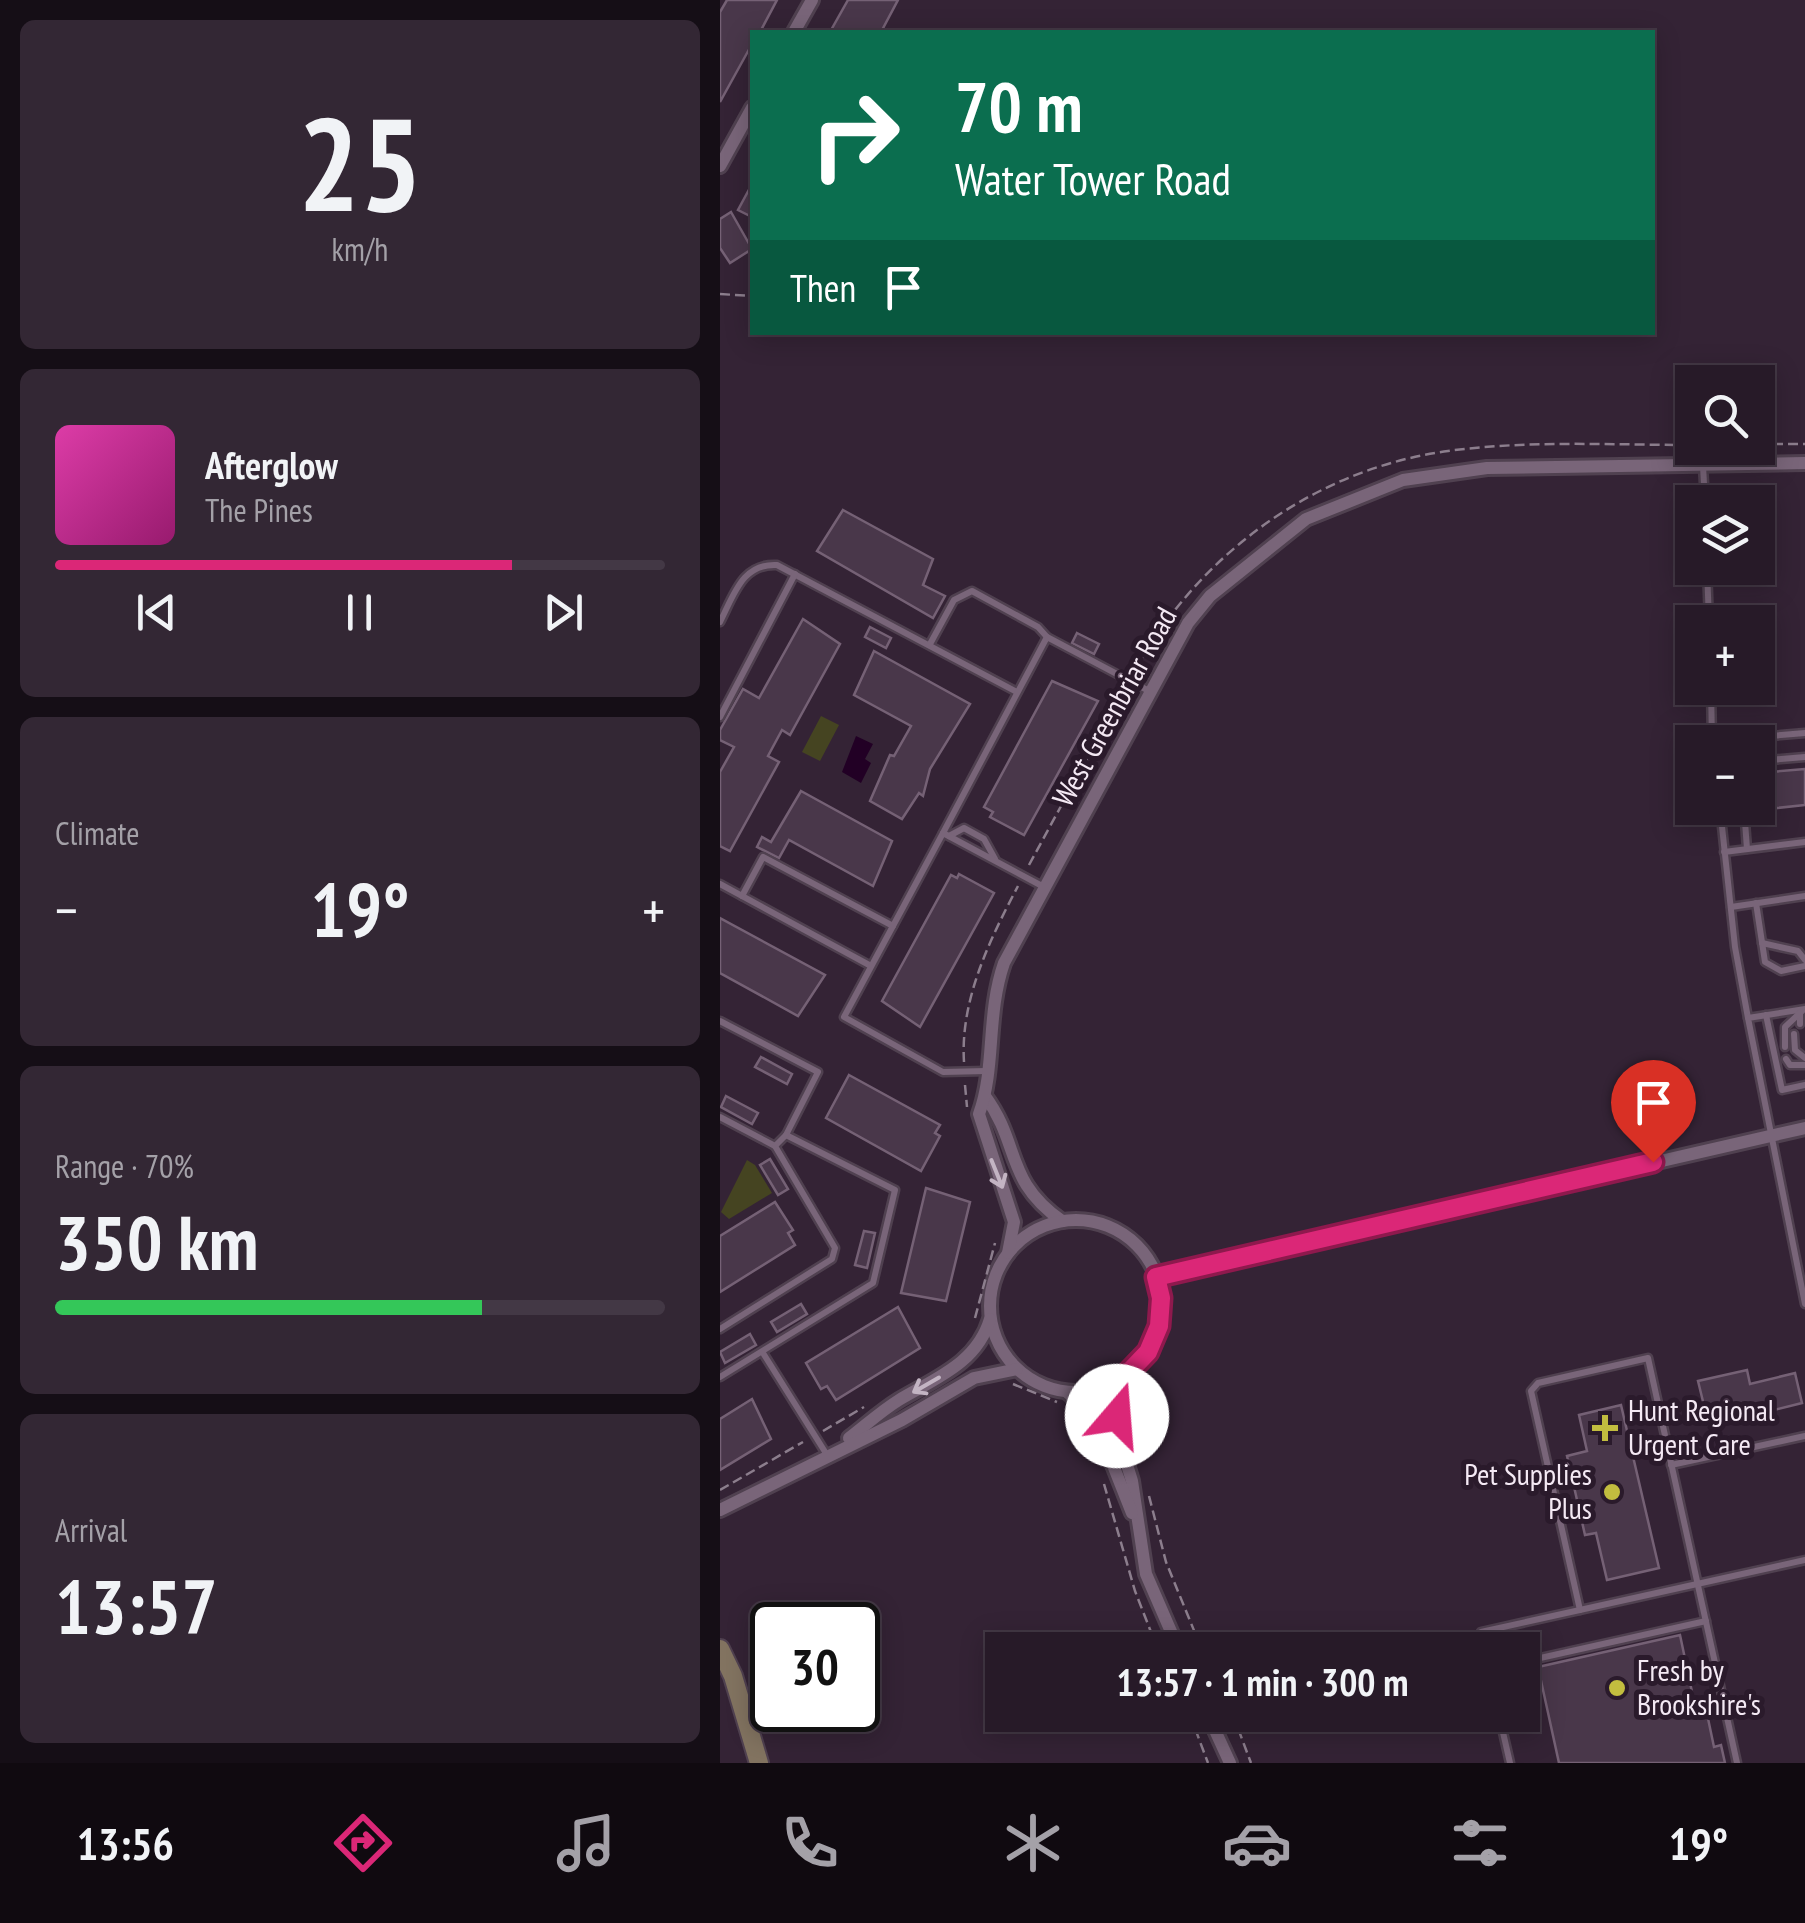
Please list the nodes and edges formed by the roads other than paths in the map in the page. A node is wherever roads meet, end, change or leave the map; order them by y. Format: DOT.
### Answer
graph roads {
  1 [pos="812,0"];
  2 [pos="795,30"];
  3 [pos="750,112"];
  4 [pos="720,166"];
  5 [pos="1775,463"];
  6 [pos="1805,463"];
  7 [pos="1675,465"];
  8 [pos="795,574"];
  9 [pos="720,622"];
  10 [pos="1047,637"];
  11 [pos="930,645"];
  12 [pos="1149,691"];
  13 [pos="1017,692"];
  14 [pos="720,717"];
  15 [pos="1805,733"];
  16 [pos="1775,736"];
  17 [pos="1805,757"];
  18 [pos="1775,760"];
  19 [pos="1722,825"];
  20 [pos="1745,825"];
  21 [pos="946,834"];
  22 [pos="1805,842"];
  23 [pos="1747,849"];
  24 [pos="1724,852"];
  25 [pos="995,861"];
  26 [pos="720,884"];
  27 [pos="1044,887"];
  28 [pos="742,896"];
  29 [pos="1805,896"];
  30 [pos="1756,904"];
  31 [pos="1731,907"];
  32 [pos="893,926"];
  33 [pos="1762,942"];
  34 [pos="1805,963"];
  35 [pos="871,966"];
  36 [pos="1803,1010"];
  37 [pos="1766,1015"];
  38 [pos="1748,1018"];
  39 [pos="720,1020"];
  40 [pos="1800,1024"];
  41 [pos="1794,1034"];
  42 [pos="1785,1047"];
  43 [pos="1786,1060"];
  44 [pos="1805,1061"];
  45 [pos="986,1071"];
  46 [pos="1805,1085"];
  47 [pos="986,1096"];
  48 [pos="720,1117"];
  49 [pos="1805,1128"];
  50 [pos="786,1135"];
  51 [pos="1768,1136"];
  52 [pos="774,1146"];
  53 [pos="1062,1221"];
  54 [pos="1008,1253"];
  55 [pos="1156,1277"];
  56 [pos="1805,1304"];
  57 [pos="990,1317"];
  58 [pos="720,1329"];
  59 [pos="763,1353"];
  60 [pos="1017,1369"];
  61 [pos="1126,1375"];
  62 [pos="720,1377"];
  63 [pos="1062,1397"];
  64 [pos="1805,1436"];
  65 [pos="827,1455"];
  66 [pos="1671,1465"];
  67 [pos="720,1510"];
  68 [pos="1135,1520"];
  69 [pos="1805,1560"];
  70 [pos="1697,1584"];
  71 [pos="1580,1610"];
  72 [pos="1706,1622"];
  73 [pos="1171,1632"];
  74 [pos="1481,1632"];
  75 [pos="720,1648"];
  76 [pos="1540,1658"];
  77 [pos="1216,1732"];
  78 [pos="1504,1732"];
  79 [pos="758,1763"];
  80 [pos="1230,1763"];
  81 [pos="1510,1763"];
  82 [pos="1737,1763"];
  1 -- 2 [label="street"];
  3 -- 4 [label="street"];
  5 -- 6 [label="street, West Greenbriar Road"];
  7 -- 12 [label="street, West Greenbriar Road"];
  8 -- 9 [label="lane"];
  8 -- 11 [label="lane"];
  8 -- 14 [label="lane"];
  10 -- 11 [label="lane"];
  10 -- 12 [label="lane"];
  10 -- 13 [label="lane"];
  11 -- 13 [label="lane"];
  12 -- 27 [label="street, West Greenbriar Road"];
  13 -- 21 [label="lane"];
  15 -- 16 [label="lane"];
  17 -- 18 [label="lane"];
  19 -- 24 [label="lane"];
  20 -- 23 [label="lane"];
  21 -- 25 [label="lane"];
  21 -- 25 [label="lane"];
  21 -- 32 [label="lane"];
  22 -- 23 [label="lane"];
  23 -- 24 [label="lane"];
  24 -- 31 [label="lane"];
  25 -- 27 [label="lane"];
  26 -- 28 [label="lane"];
  27 -- 45 [label="street, West Greenbriar Road"];
  28 -- 32 [label="lane"];
  28 -- 35 [label="lane"];
  29 -- 30 [label="lane"];
  30 -- 31 [label="lane"];
  30 -- 33 [label="lane"];
  31 -- 38 [label="lane"];
  32 -- 35 [label="lane"];
  33 -- 34 [label="lane"];
  33 -- 34 [label="lane"];
  35 -- 45 [label="lane"];
  36 -- 37 [label="lane"];
  36 -- 40 [label="lane"];
  36 -- 42 [label="lane"];
  37 -- 38 [label="lane"];
  37 -- 46 [label="lane"];
  38 -- 51 [label="lane"];
  39 -- 50 [label="lane"];
  41 -- 44 [label="lane"];
  43 -- 44 [label="lane"];
  45 -- 47 [label="street, West Greenbriar Road"];
  47 -- 53 [label="street, West Greenbriar Road"];
  47 -- 54 [label="street, West Greenbriar Road, one-way"];
  48 -- 52 [label="lane"];
  49 -- 51 [label="street"];
  50 -- 52 [label="lane"];
  50 -- 59 [label="lane"];
  51 -- 55 [label="street"];
  51 -- 56 [label="lane"];
  52 -- 58 [label="lane"];
  53 -- 54 [label="street"];
  53 -- 55 [label="street"];
  54 -- 57 [label="street"];
  55 -- 61 [label="street"];
  57 -- 60 [label="street"];
  57 -- 65 [label="street, one-way"];
  59 -- 62 [label="lane"];
  59 -- 65 [label="lane"];
  60 -- 63 [label="street"];
  60 -- 65 [label="street"];
  61 -- 63 [label="street"];
  61 -- 68 [label="street"];
  63 -- 68 [label="street"];
  64 -- 66 [label="lane"];
  65 -- 67 [label="street"];
  66 -- 70 [label="lane"];
  66 -- 71 [label="lane"];
  68 -- 73 [label="street"];
  69 -- 70 [label="lane"];
  70 -- 71 [label="lane"];
  70 -- 72 [label="lane"];
  71 -- 74 [label="lane"];
  72 -- 76 [label="lane"];
  72 -- 82 [label="lane"];
  75 -- 79 [label="street"];
  77 -- 80 [label="street"];
  78 -- 81 [label="lane"];
}
